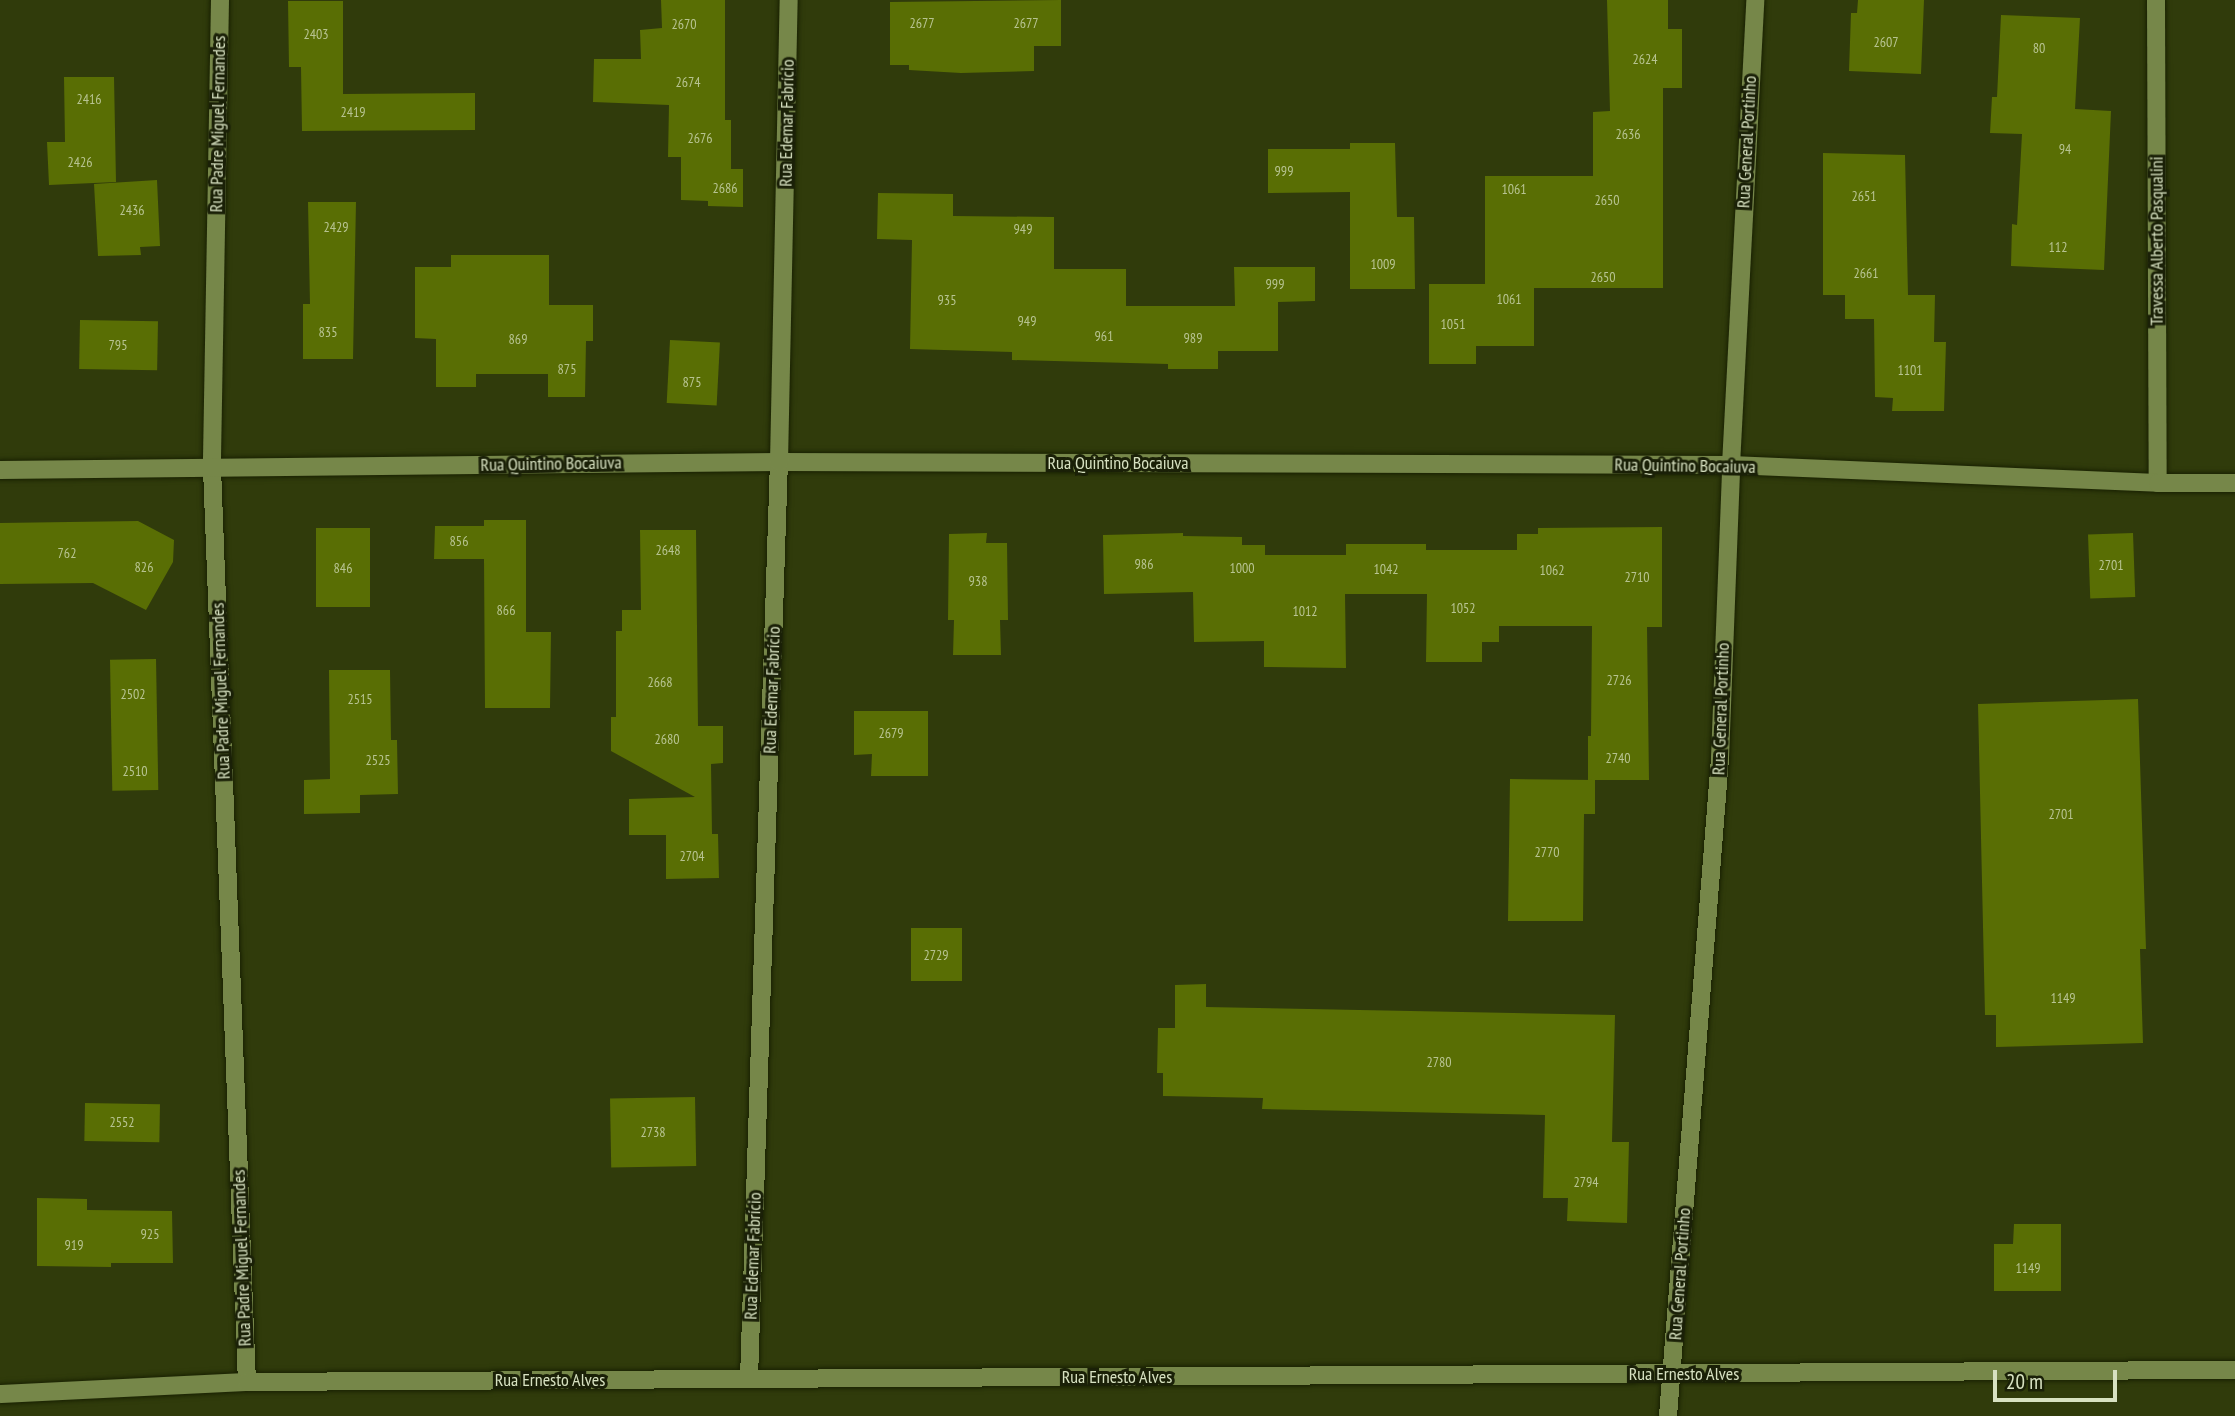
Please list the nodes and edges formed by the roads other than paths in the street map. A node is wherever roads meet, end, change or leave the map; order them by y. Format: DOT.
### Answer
graph roads {
  1 [pos="220,0"];
  2 [pos="789,0"];
  3 [pos="1755,0"];
  4 [pos="2156,0"];
  5 [pos="779,462"];
  6 [pos="1731,465"];
  7 [pos="212,468"];
  8 [pos="0,470"];
  9 [pos="2158,482"];
  10 [pos="2235,483"];
  11 [pos="2235,1370"];
  12 [pos="1673,1374"];
  13 [pos="749,1379"];
  14 [pos="247,1382"];
  15 [pos="0,1394"];
  16 [pos="1668,1416"];
  1 -- 7 [label="street, Rua Padre Miguel Fernandes"];
  2 -- 5 [label="street, Rua Edemar Fabrício"];
  3 -- 6 [label="street, Rua General Portinho"];
  4 -- 9 [label="street, Travessa Alberto Pasqualini"];
  5 -- 6 [label="street, Rua Quintino Bocaiuva"];
  5 -- 7 [label="street, Rua Quintino Bocaiuva"];
  5 -- 13 [label="street, Rua Edemar Fabrício"];
  6 -- 9 [label="street, Rua Quintino Bocaiuva"];
  6 -- 12 [label="street, Rua General Portinho"];
  7 -- 8 [label="street, Rua Quintino Bocaiuva"];
  7 -- 14 [label="street, Rua Padre Miguel Fernandes"];
  9 -- 10 [label="street, Rua Quintino Bocaiuva"];
  11 -- 12 [label="street, Rua Ernesto Alves"];
  12 -- 13 [label="street, Rua Ernesto Alves"];
  12 -- 16 [label="street, Rua General Portinho"];
  13 -- 14 [label="street, Rua Ernesto Alves"];
  14 -- 15 [label="street, Rua Ernesto Alves"];
}
